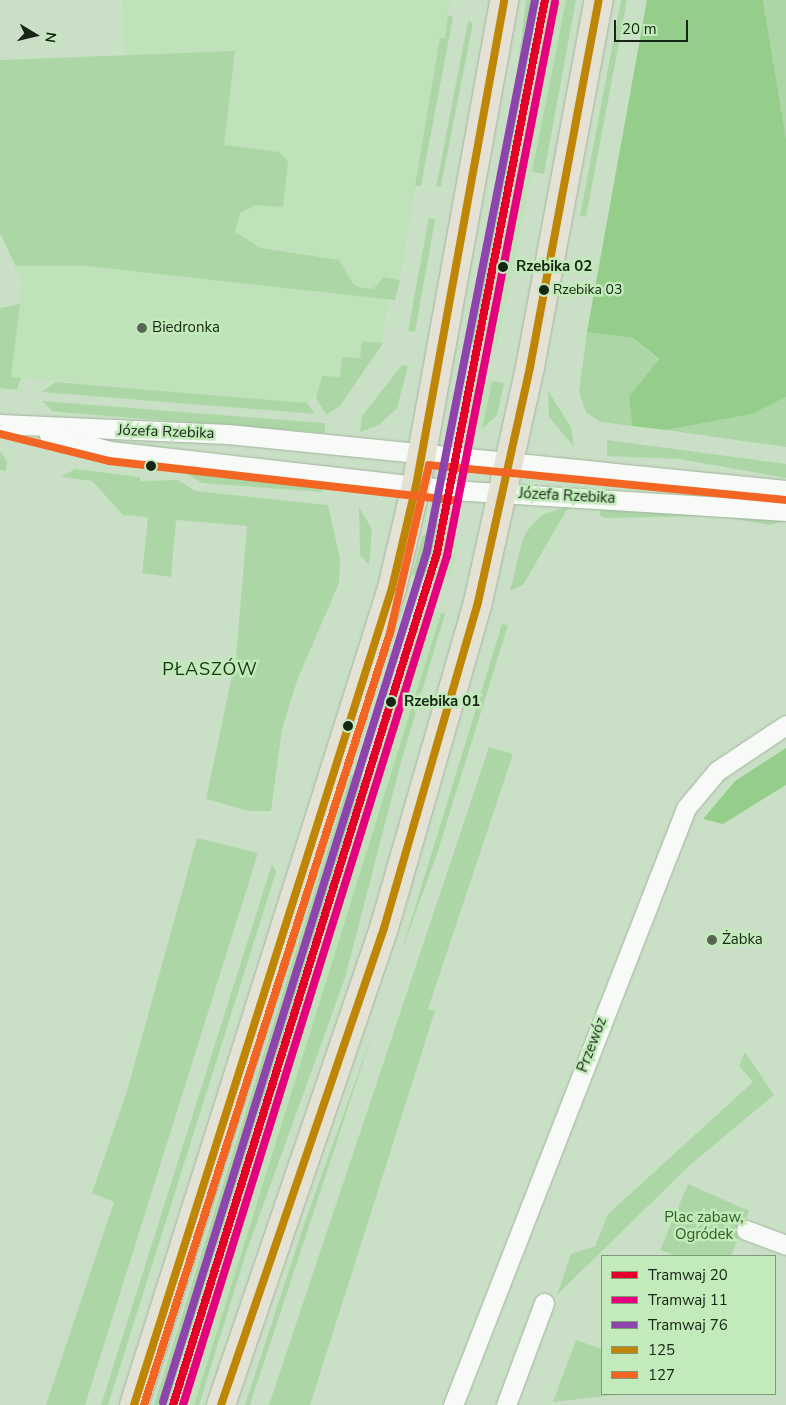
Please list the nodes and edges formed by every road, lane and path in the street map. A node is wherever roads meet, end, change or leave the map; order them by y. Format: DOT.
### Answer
graph roads {
  1 [pos="504,0"];
  2 [pos="599,0"];
  3 [pos="0,424"];
  4 [pos="24,428"];
  5 [pos="421,454"];
  6 [pos="510,464"];
  7 [pos="416,486"];
  8 [pos="786,490"];
  9 [pos="504,493"];
  10 [pos="786,511"];
  11 [pos="786,725"];
  12 [pos="746,1230"];
  13 [pos="786,1245"];
  14 [pos="544,1303"];
  15 [pos="134,1405"];
  16 [pos="221,1405"];
  17 [pos="453,1405"];
  18 [pos="506,1405"];
  1 -- 5 [label="main road"];
  2 -- 6 [label="main road"];
  3 -- 4 [label="street, Józefa Rzebika"];
  4 -- 5 [label="street, Józefa Rzebika"];
  4 -- 7 [label="street, Józefa Rzebika"];
  5 -- 6 [label="street, Józefa Rzebika"];
  5 -- 7 [label="main road"];
  6 -- 8 [label="street, Józefa Rzebika"];
  6 -- 9 [label="main road"];
  7 -- 9 [label="street, Józefa Rzebika"];
  7 -- 15 [label="main road"];
  9 -- 10 [label="street, Józefa Rzebika"];
  9 -- 16 [label="main road"];
  11 -- 17 [label="street, Przewóz"];
  12 -- 13 [label="street"];
  14 -- 18 [label="street"];
}
